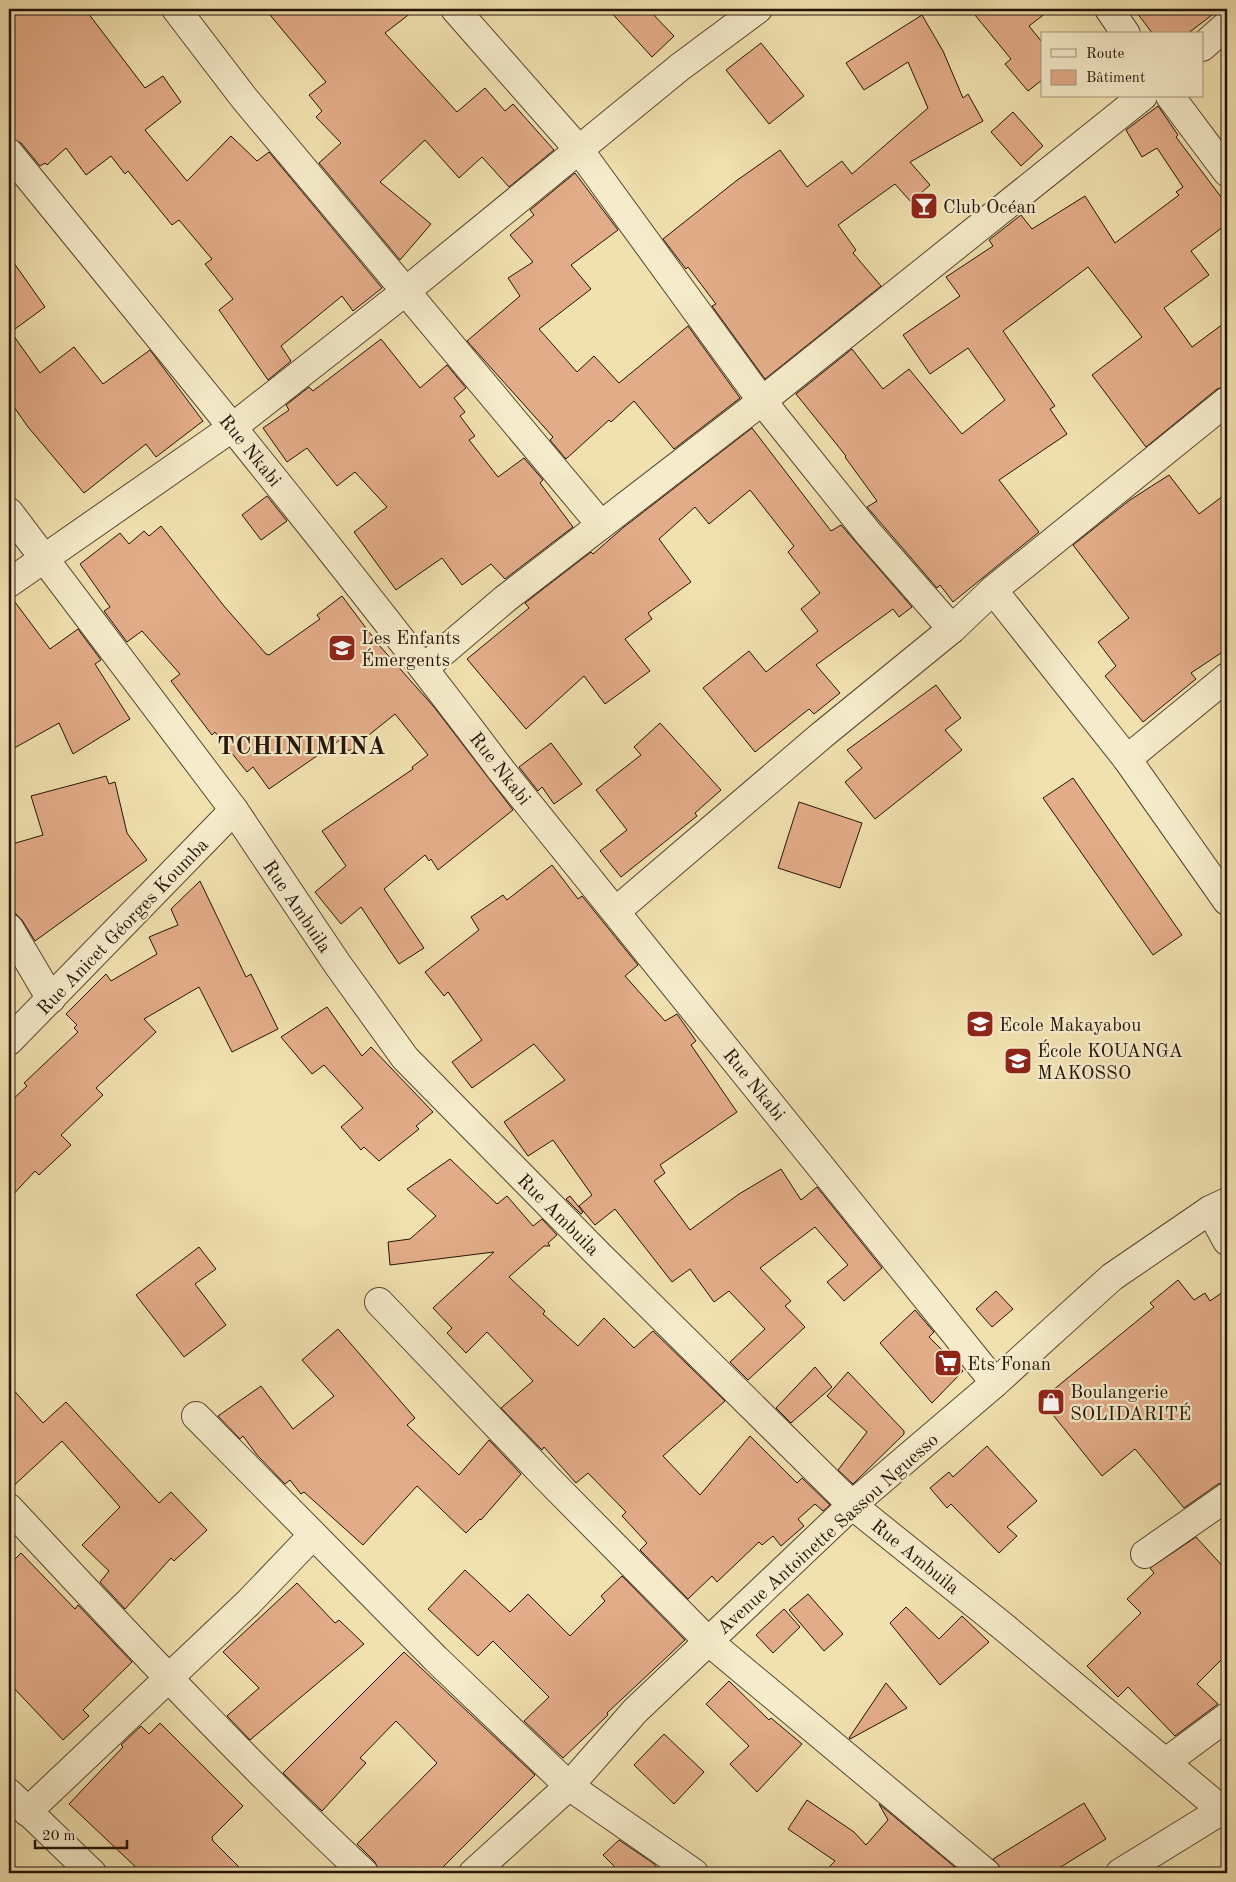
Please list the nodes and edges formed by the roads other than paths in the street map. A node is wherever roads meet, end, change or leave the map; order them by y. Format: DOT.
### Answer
graph roads {
  1 [pos="176,9"];
  2 [pos="455,9"];
  3 [pos="758,9"];
  4 [pos="1109,9"];
  5 [pos="1227,25"];
  6 [pos="1125,32"];
  7 [pos="1204,44"];
  8 [pos="1140,98"];
  9 [pos="1172,98"];
  10 [pos="580,151"];
  11 [pos="9,153"];
  12 [pos="1227,172"];
  13 [pos="406,291"];
  14 [pos="762,400"];
  15 [pos="1227,401"];
  16 [pos="233,428"];
  17 [pos="9,512"];
  18 [pos="601,525"];
  19 [pos="45,558"];
  20 [pos="9,583"];
  21 [pos="993,590"];
  22 [pos="952,629"];
  23 [pos="424,668"];
  24 [pos="1227,677"];
  25 [pos="1127,758"];
  26 [pos="234,810"];
  27 [pos="1227,901"];
  28 [pos="616,911"];
  29 [pos="9,928"];
  30 [pos="51,999"];
  31 [pos="9,1041"];
  32 [pos="1219,1206"];
  33 [pos="1227,1241"];
  34 [pos="379,1302"];
  35 [pos="995,1382"];
  36 [pos="196,1416"];
  37 [pos="1227,1498"];
  38 [pos="852,1505"];
  39 [pos="9,1508"];
  40 [pos="312,1536"];
  41 [pos="1145,1554"];
  42 [pos="708,1641"];
  43 [pos="169,1679"];
  44 [pos="1227,1717"];
  45 [pos="1166,1762"];
  46 [pos="569,1786"];
  47 [pos="18,1803"];
  48 [pos="1225,1809"];
  49 [pos="92,1873"];
  50 [pos="364,1873"];
  51 [pos="473,1873"];
  52 [pos="694,1873"];
  53 [pos="986,1873"];
  54 [pos="1120,1873"];
  1 -- 13 [label="street"];
  2 -- 10 [label="street"];
  3 -- 10 [label="street"];
  4 -- 6 [label="street"];
  5 -- 7 [label="street"];
  8 -- 14 [label="street"];
  9 -- 12 [label="street"];
  10 -- 13 [label="street"];
  10 -- 14 [label="street"];
  11 -- 16 [label="street, Rue Nkabi"];
  13 -- 16 [label="street"];
  13 -- 18 [label="street"];
  14 -- 18 [label="street"];
  14 -- 22 [label="street"];
  15 -- 21 [label="street"];
  16 -- 19 [label="street"];
  16 -- 23 [label="street, Rue Nkabi"];
  17 -- 19 [label="street, Rue Ambuila"];
  18 -- 23 [label="street"];
  19 -- 20 [label="street"];
  19 -- 26 [label="street, Rue Ambuila"];
  21 -- 22 [label="street"];
  21 -- 25 [label="street"];
  22 -- 28 [label="street"];
  23 -- 28 [label="street, Rue Nkabi"];
  24 -- 25 [label="street"];
  25 -- 27 [label="street"];
  26 -- 30 [label="street, Rue Anicet Géorges Koumba"];
  26 -- 38 [label="street, Rue Ambuila"];
  28 -- 35 [label="street, Rue Nkabi"];
  29 -- 30 [label="street"];
  30 -- 31 [label="street, Rue Anicet Géorges Koumba"];
  32 -- 33 [label="street"];
  32 -- 35 [label="street, Avenue Antoinette Sassou Nguesso"];
  34 -- 42 [label="street"];
  35 -- 38 [label="street, Avenue Antoinette Sassou Nguesso"];
  36 -- 40 [label="street"];
  37 -- 41 [label="street"];
  38 -- 42 [label="street, Avenue Antoinette Sassou Nguesso"];
  38 -- 45 [label="street, Rue Ambuila"];
  39 -- 43 [label="street"];
  40 -- 43 [label="street"];
  40 -- 46 [label="street"];
  42 -- 46 [label="street, Avenue Antoinette Sassou Nguesso"];
  42 -- 53 [label="street"];
  43 -- 47 [label="street"];
  43 -- 50 [label="street"];
  44 -- 45 [label="street"];
  45 -- 48 [label="street, Rue Ambuila"];
  46 -- 51 [label="street, Avenue Antoinette Sassou Nguesso"];
  46 -- 52 [label="street"];
  47 -- 49 [label="street"];
  48 -- 54 [label="street"];
}
